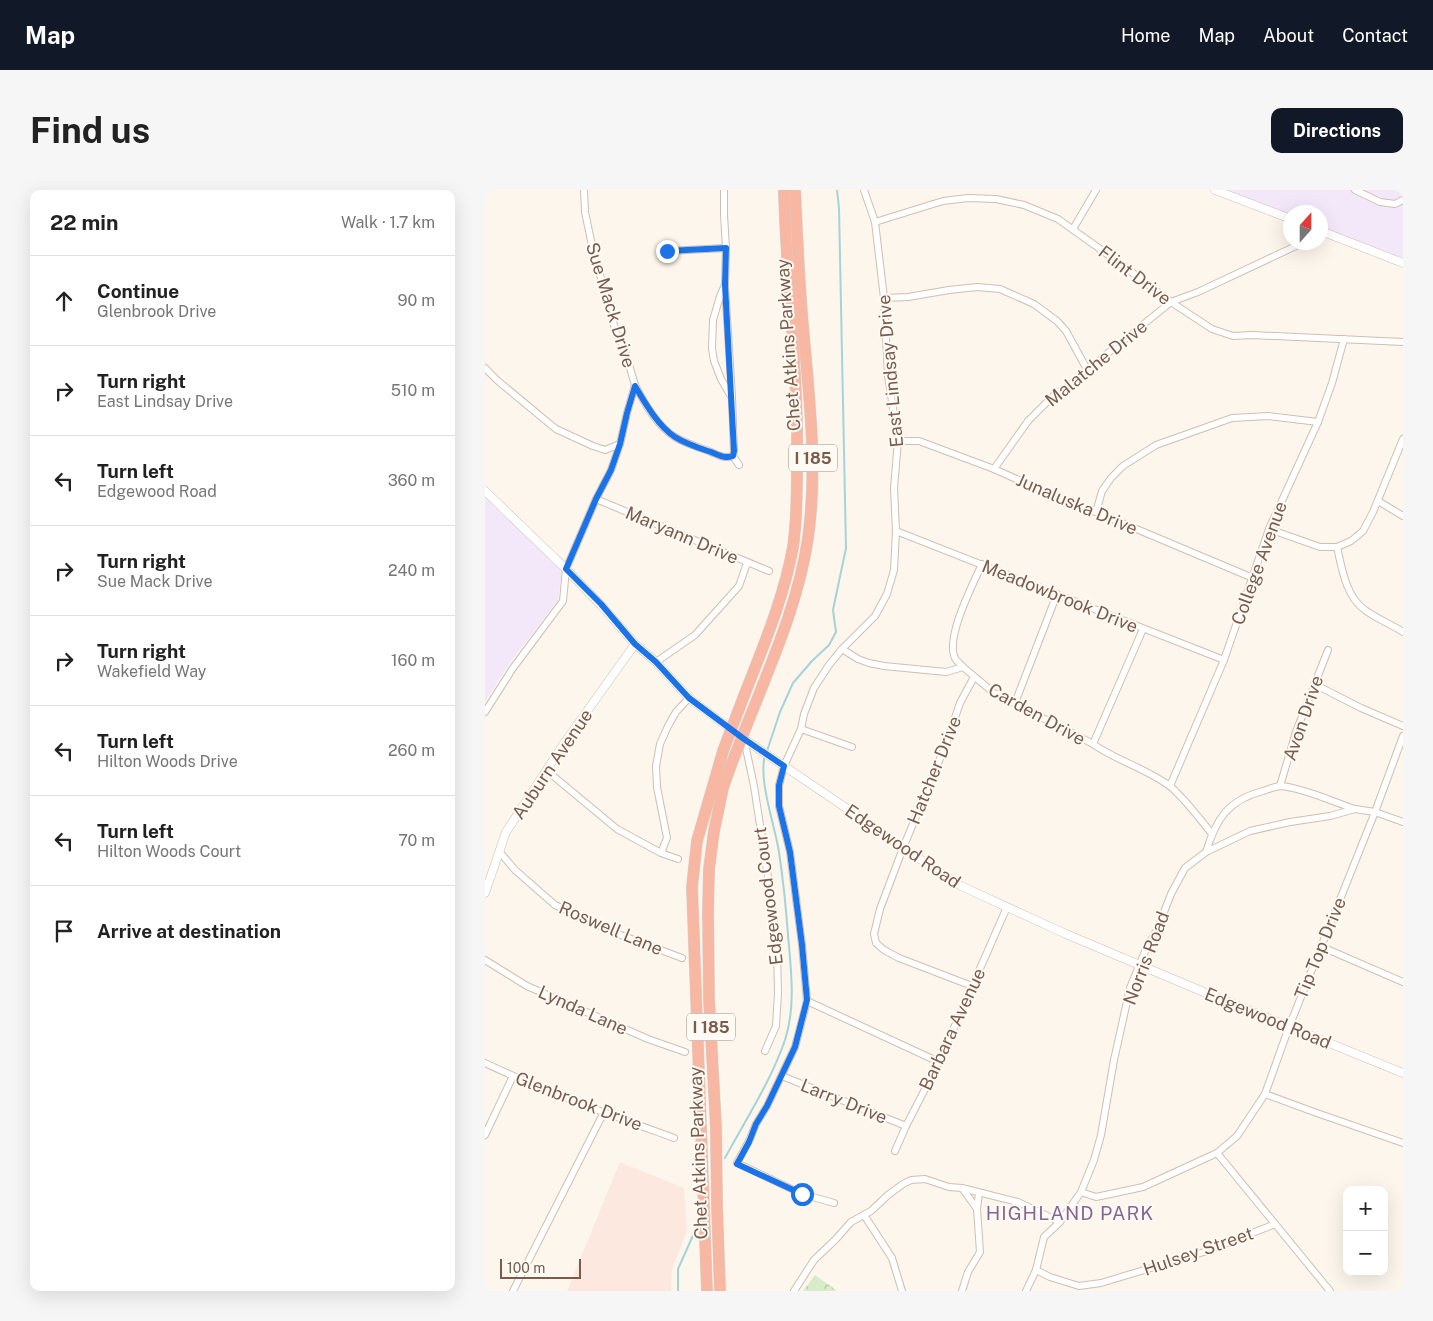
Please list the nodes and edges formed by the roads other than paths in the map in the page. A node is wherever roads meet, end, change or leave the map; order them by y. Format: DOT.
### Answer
graph roads {
  1 [pos="585,190"];
  2 [pos="724,190"];
  3 [pos="784,190"];
  4 [pos="795,190"];
  5 [pos="864,190"];
  6 [pos="1096,190"];
  7 [pos="1215,190"];
  8 [pos="1355,190"];
  9 [pos="1403,200"];
  10 [pos="1283,216"];
  11 [pos="875,222"];
  12 [pos="1073,229"];
  13 [pos="1328,234"];
  14 [pos="726,248"];
  15 [pos="1287,250"];
  16 [pos="667,251"];
  17 [pos="1403,263"];
  18 [pos="725,285"];
  19 [pos="884,298"];
  20 [pos="1171,302"];
  21 [pos="1344,339"];
  22 [pos="1403,342"];
  23 [pos="485,368"];
  24 [pos="1089,372"];
  25 [pos="635,386"];
  26 [pos="732,398"];
  27 [pos="1318,422"];
  28 [pos="1403,439"];
  29 [pos="898,441"];
  30 [pos="620,444"];
  31 [pos="733,456"];
  32 [pos="739,465"];
  33 [pos="994,469"];
  34 [pos="485,491"];
  35 [pos="596,499"];
  36 [pos="1378,501"];
  37 [pos="1096,512"];
  38 [pos="1403,516"];
  39 [pos="1269,529"];
  40 [pos="896,531"];
  41 [pos="1337,547"];
  42 [pos="747,563"];
  43 [pos="982,564"];
  44 [pos="566,569"];
  45 [pos="769,571"];
  46 [pos="1253,578"];
  47 [pos="1057,594"];
  48 [pos="1143,629"];
  49 [pos="1403,632"];
  50 [pos="635,644"];
  51 [pos="842,649"];
  52 [pos="1327,650"];
  53 [pos="1224,660"];
  54 [pos="656,662"];
  55 [pos="963,667"];
  56 [pos="974,677"];
  57 [pos="1314,684"];
  58 [pos="689,698"];
  59 [pos="1015,703"];
  60 [pos="485,712"];
  61 [pos="1403,726"];
  62 [pos="801,729"];
  63 [pos="1403,736"];
  64 [pos="744,739"];
  65 [pos="1093,744"];
  66 [pos="852,747"];
  67 [pos="784,766"];
  68 [pos="546,770"];
  69 [pos="1170,786"];
  70 [pos="1280,786"];
  71 [pos="1355,809"];
  72 [pos="1375,812"];
  73 [pos="1403,822"];
  74 [pos="1212,834"];
  75 [pos="903,848"];
  76 [pos="499,851"];
  77 [pos="1206,852"];
  78 [pos="661,853"];
  79 [pos="677,859"];
  80 [pos="485,893"];
  81 [pos="1007,907"];
  82 [pos="1322,947"];
  83 [pos="682,958"];
  84 [pos="485,960"];
  85 [pos="1139,964"];
  86 [pos="1403,982"];
  87 [pos="972,986"];
  88 [pos="807,1000"];
  89 [pos="1289,1027"];
  90 [pos="765,1051"];
  91 [pos="685,1052"];
  92 [pos="939,1062"];
  93 [pos="485,1063"];
  94 [pos="1403,1073"];
  95 [pos="513,1076"];
  96 [pos="782,1076"];
  97 [pos="1265,1094"];
  98 [pos="603,1112"];
  99 [pos="906,1126"];
  100 [pos="485,1135"];
  101 [pos="674,1138"];
  102 [pos="1403,1143"];
  103 [pos="895,1151"];
  104 [pos="1217,1154"];
  105 [pos="962,1188"];
  106 [pos="1081,1192"];
  107 [pos="979,1193"];
  108 [pos="833,1203"];
  109 [pos="977,1209"];
  110 [pos="864,1215"];
  111 [pos="1061,1222"];
  112 [pos="1275,1224"];
  113 [pos="719,1244"];
  114 [pos="1036,1270"];
  115 [pos="1079,1289"];
  116 [pos="513,1291"];
  117 [pos="706,1291"];
  118 [pos="720,1291"];
  119 [pos="724,1291"];
  120 [pos="793,1291"];
  121 [pos="902,1291"];
  122 [pos="962,1291"];
  123 [pos="1026,1291"];
  124 [pos="1330,1291"];
  1 -- 25 [label="street, Sue Mack Drive"];
  2 -- 14 [label="street"];
  3 -- 117 [label="highway, Chet Atkins Parkway / I 185, bridge"];
  4 -- 113 [label="highway, Chet Atkins Parkway / I 185, bridge"];
  5 -- 11 [label="street, East Lindsay Drive"];
  6 -- 12 [label="street"];
  7 -- 10 [label="street"];
  8 -- 9 [label="street"];
  11 -- 12 [label="street, Flint Drive"];
  11 -- 19 [label="street, East Lindsay Drive"];
  12 -- 20 [label="street, Flint Drive"];
  13 -- 17 [label="street"];
  14 -- 16 [label="street"];
  14 -- 18 [label="street"];
  15 -- 20 [label="street, Malatche Drive"];
  18 -- 26 [label="street"];
  18 -- 26 [label="street"];
  19 -- 24 [label="street"];
  19 -- 29 [label="street, East Lindsay Drive"];
  20 -- 21 [label="street, Flint Drive"];
  20 -- 24 [label="street, Malatche Drive"];
  21 -- 22 [label="street, Flint Drive"];
  21 -- 27 [label="street, College Avenue"];
  23 -- 30 [label="street"];
  24 -- 33 [label="street, Malatche Drive"];
  25 -- 30 [label="street, Sue Mack Drive"];
  25 -- 31 [label="street"];
  26 -- 31 [label="street"];
  27 -- 37 [label="street"];
  27 -- 39 [label="street, College Avenue"];
  28 -- 36 [label="street"];
  29 -- 33 [label="street, Junaluska Drive"];
  29 -- 40 [label="street, East Lindsay Drive"];
  30 -- 35 [label="street, Sue Mack Drive"];
  31 -- 32 [label="street"];
  33 -- 37 [label="street, Junaluska Drive"];
  34 -- 44 [label="street, Edgewood Road"];
  35 -- 42 [label="street, Maryann Drive"];
  35 -- 44 [label="street, Sue Mack Drive"];
  36 -- 38 [label="street"];
  36 -- 41 [label="street"];
  37 -- 46 [label="street, Junaluska Drive"];
  39 -- 41 [label="street"];
  39 -- 46 [label="street, College Avenue"];
  40 -- 43 [label="street, Meadowbrook Drive"];
  40 -- 51 [label="street, East Lindsay Drive"];
  41 -- 49 [label="street"];
  42 -- 45 [label="street, Maryann Drive"];
  42 -- 54 [label="street"];
  43 -- 47 [label="street, Meadowbrook Drive"];
  43 -- 55 [label="street"];
  44 -- 50 [label="street, Edgewood Road"];
  44 -- 60 [label="street, Sue Mack Drive"];
  46 -- 53 [label="street, College Avenue"];
  47 -- 48 [label="street, Meadowbrook Drive"];
  47 -- 59 [label="street"];
  48 -- 53 [label="street, Meadowbrook Drive"];
  48 -- 65 [label="street"];
  50 -- 54 [label="street, Edgewood Road"];
  50 -- 68 [label="street, Auburn Avenue"];
  51 -- 55 [label="street"];
  51 -- 62 [label="street, East Lindsay Drive"];
  52 -- 57 [label="street, Avon Drive"];
  53 -- 69 [label="street, College Avenue"];
  54 -- 58 [label="street, Edgewood Road"];
  55 -- 56 [label="street, Carden Drive"];
  56 -- 59 [label="street, Carden Drive"];
  56 -- 75 [label="street, Hatcher Drive"];
  57 -- 61 [label="street"];
  57 -- 70 [label="street, Avon Drive"];
  58 -- 64 [label="street, Edgewood Road"];
  58 -- 78 [label="street"];
  59 -- 65 [label="street, Carden Drive"];
  62 -- 66 [label="street"];
  62 -- 67 [label="street, East Lindsay Drive"];
  63 -- 72 [label="street, Tip Top Drive"];
  64 -- 67 [label="street, Edgewood Road"];
  64 -- 90 [label="street, Edgewood Court"];
  65 -- 69 [label="street, Carden Drive"];
  67 -- 75 [label="street, Edgewood Road"];
  67 -- 88 [label="street, East Lindsay Drive"];
  68 -- 76 [label="street, Auburn Avenue"];
  68 -- 78 [label="street"];
  69 -- 74 [label="street, Carden Drive"];
  70 -- 71 [label="street"];
  70 -- 74 [label="street"];
  71 -- 72 [label="street, Norris Road"];
  71 -- 77 [label="street, Norris Road"];
  72 -- 73 [label="street, Norris Road"];
  72 -- 82 [label="street, Tip Top Drive"];
  74 -- 77 [label="street"];
  75 -- 81 [label="street, Edgewood Road"];
  75 -- 87 [label="street, Hatcher Drive"];
  76 -- 80 [label="street, Auburn Avenue"];
  76 -- 83 [label="street, Roswell Lane"];
  77 -- 85 [label="street, Norris Road"];
  78 -- 79 [label="street"];
  81 -- 85 [label="street, Edgewood Road"];
  81 -- 87 [label="street, Barbara Avenue"];
  82 -- 86 [label="street"];
  82 -- 89 [label="street, Tip Top Drive"];
  84 -- 91 [label="street, Lynda Lane"];
  85 -- 89 [label="street, Edgewood Road"];
  85 -- 106 [label="street, Norris Road"];
  87 -- 92 [label="street, Barbara Avenue"];
  88 -- 92 [label="street"];
  88 -- 96 [label="street, East Lindsay Drive"];
  89 -- 94 [label="street, Edgewood Road"];
  89 -- 97 [label="street, Tip Top Drive"];
  92 -- 99 [label="street, Barbara Avenue"];
  93 -- 95 [label="street, Glenbrook Drive"];
  95 -- 98 [label="street, Glenbrook Drive"];
  95 -- 100 [label="street"];
  96 -- 99 [label="street, Larry Drive"];
  96 -- 108 [label="street, East Lindsay Drive"];
  97 -- 102 [label="street"];
  97 -- 104 [label="street, Tip Top Drive"];
  98 -- 101 [label="street, Glenbrook Drive"];
  98 -- 116 [label="street"];
  99 -- 103 [label="street, Barbara Avenue"];
  104 -- 106 [label="street, Tip Top Drive"];
  104 -- 112 [label="street"];
  105 -- 107 [label="street"];
  105 -- 109 [label="street"];
  105 -- 110 [label="street"];
  106 -- 111 [label="street, Norris Road"];
  107 -- 109 [label="street"];
  107 -- 111 [label="street"];
  109 -- 122 [label="street"];
  110 -- 120 [label="street"];
  110 -- 121 [label="street"];
  111 -- 114 [label="street, Norris Road"];
  112 -- 115 [label="street, Hulsey Street"];
  112 -- 124 [label="street"];
  113 -- 118 [label="highway, Chet Atkins Parkway / I 185"];
  113 -- 119 [label="highway"];
  114 -- 115 [label="street, Hulsey Street"];
  114 -- 123 [label="street, Norris Road"];
}
